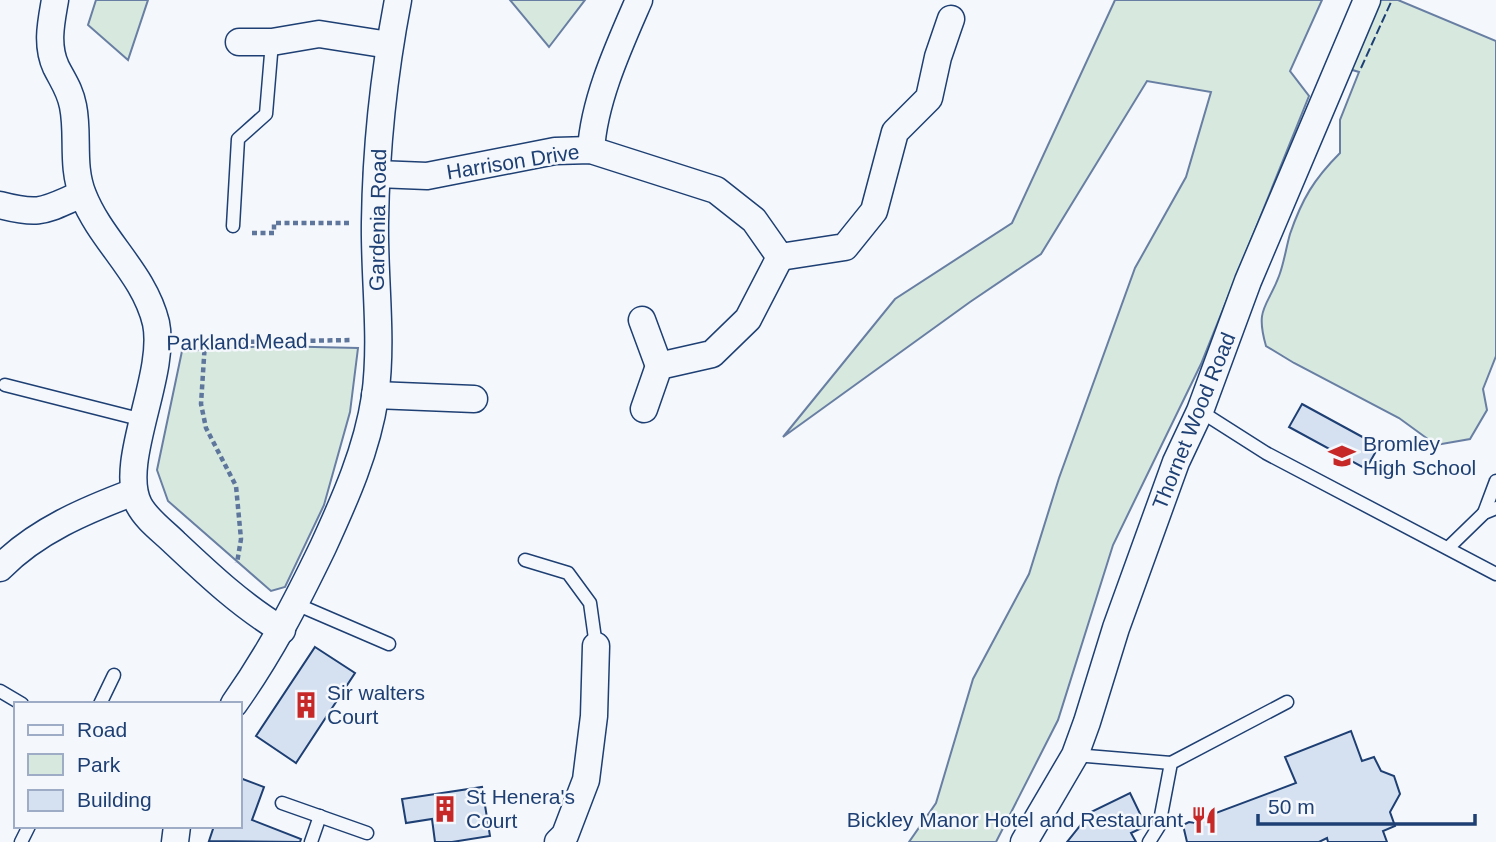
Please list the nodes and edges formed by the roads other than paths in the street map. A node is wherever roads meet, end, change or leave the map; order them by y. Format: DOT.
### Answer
graph roads {
  1 [pos="55,0"];
  2 [pos="398,0"];
  3 [pos="639,0"];
  4 [pos="1367,0"];
  5 [pos="951,19"];
  6 [pos="239,42"];
  7 [pos="272,43"];
  8 [pos="389,45"];
  9 [pos="591,150"];
  10 [pos="377,174"];
  11 [pos="82,194"];
  12 [pos="0,205"];
  13 [pos="233,226"];
  14 [pos="780,257"];
  15 [pos="642,320"];
  16 [pos="659,366"];
  17 [pos="5,385"];
  18 [pos="375,396"];
  19 [pos="474,399"];
  20 [pos="644,409"];
  21 [pos="1200,411"];
  22 [pos="144,421"];
  23 [pos="1496,481"];
  24 [pos="134,492"];
  25 [pos="1490,510"];
  26 [pos="1448,548"];
  27 [pos="525,559"];
  28 [pos="0,568"];
  29 [pos="1496,574"];
  30 [pos="296,604"];
  31 [pos="282,630"];
  32 [pos="389,644"];
  33 [pos="596,646"];
  34 [pos="114,676"];
  35 [pos="0,691"];
  36 [pos="19,702"];
  37 [pos="101,702"];
  38 [pos="235,702"];
  39 [pos="1287,702"];
  40 [pos="1075,755"];
  41 [pos="1171,764"];
  42 [pos="282,803"];
  43 [pos="320,817"];
  44 [pos="367,833"];
  45 [pos="561,839"];
  46 [pos="311,842"];
  47 [pos="1024,842"];
  48 [pos="1149,842"];
  1 -- 11 [label="street"];
  2 -- 8 [label="street, Gardenia Road"];
  3 -- 9 [label="street"];
  4 -- 21 [label="street, Thornet Wood Road"];
  5 -- 14 [label="street"];
  6 -- 7 [label="street"];
  7 -- 8 [label="street"];
  7 -- 13 [label="lane"];
  8 -- 10 [label="street, Gardenia Road"];
  9 -- 10 [label="street, Harrison Drive"];
  9 -- 14 [label="street, Harrison Drive"];
  10 -- 18 [label="street, Gardenia Road"];
  11 -- 12 [label="street"];
  11 -- 22 [label="street, Parkland Mead"];
  14 -- 16 [label="street"];
  15 -- 16 [label="street"];
  16 -- 20 [label="street"];
  17 -- 22 [label="lane"];
  18 -- 19 [label="street"];
  18 -- 30 [label="street, Gardenia Road"];
  21 -- 26 [label="lane"];
  21 -- 40 [label="street, Thornet Wood Road"];
  22 -- 24 [label="street, Parkland Mead"];
  23 -- 25 [label="lane"];
  24 -- 28 [label="street"];
  24 -- 31 [label="street"];
  25 -- 26 [label="lane"];
  26 -- 29 [label="lane"];
  27 -- 33 [label="lane"];
  30 -- 31 [label="street, Gardenia Road"];
  30 -- 32 [label="lane"];
  31 -- 38 [label="street, Gardenia Road"];
  33 -- 45 [label="street"];
  34 -- 37 [label="lane"];
  35 -- 36 [label="lane"];
  39 -- 41 [label="lane"];
  40 -- 41 [label="lane"];
  40 -- 47 [label="street, Thornet Wood Road"];
  41 -- 48 [label="lane"];
  42 -- 43 [label="lane"];
  43 -- 44 [label="lane"];
  43 -- 46 [label="lane"];
}
